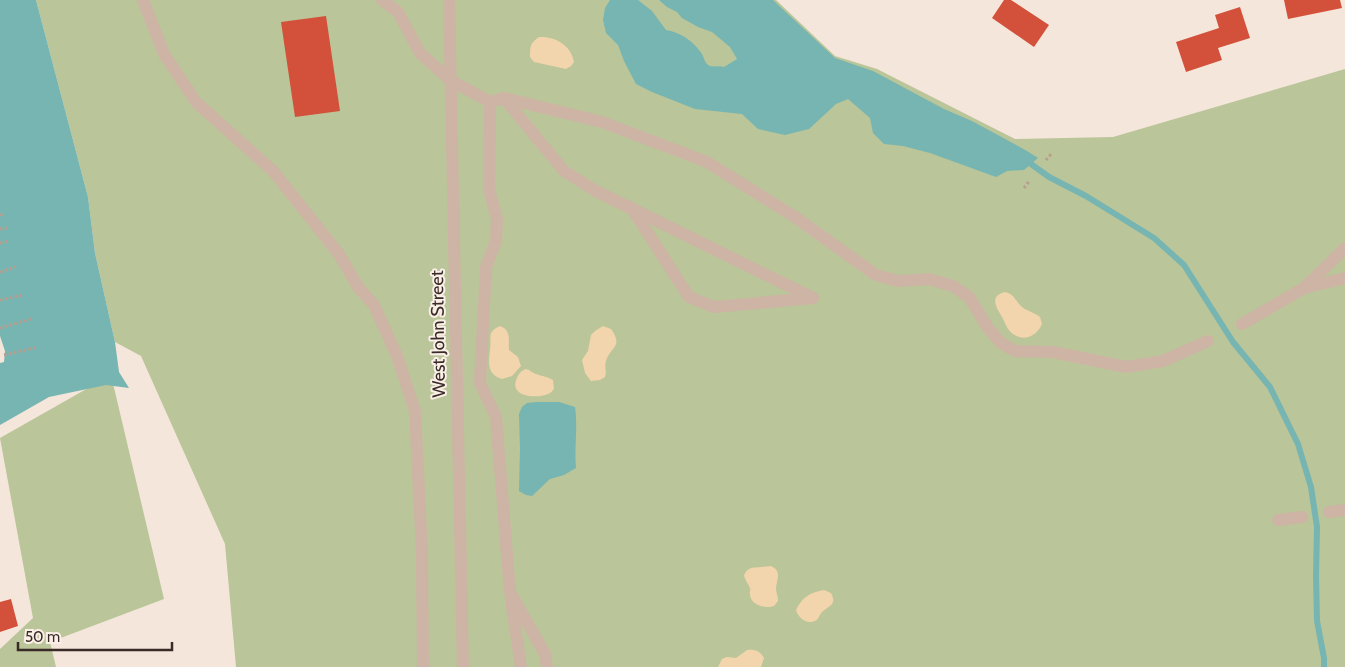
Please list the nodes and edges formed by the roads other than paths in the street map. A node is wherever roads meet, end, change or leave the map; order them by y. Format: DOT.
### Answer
graph roads {
  1 [pos="143,0"];
  2 [pos="382,0"];
  3 [pos="449,0"];
  4 [pos="450,80"];
  5 [pos="504,98"];
  6 [pos="490,102"];
  7 [pos="631,208"];
  8 [pos="1345,248"];
  9 [pos="1345,278"];
  10 [pos="1304,288"];
  11 [pos="1242,324"];
  12 [pos="1208,341"];
  13 [pos="1345,510"];
  14 [pos="1330,512"];
  15 [pos="1302,516"];
  16 [pos="1278,520"];
  17 [pos="510,592"];
  18 [pos="422,667"];
  19 [pos="463,667"];
  20 [pos="521,667"];
  21 [pos="547,667"];
  1 -- 18 [label="street"];
  2 -- 4 [label="street"];
  3 -- 4 [label="street, West John Street"];
  4 -- 6 [label="street"];
  4 -- 19 [label="street, West John Street"];
  5 -- 6 [label="street"];
  5 -- 7 [label="street"];
  5 -- 12 [label="street"];
  6 -- 17 [label="street"];
  7 -- 7 [label="street"];
  8 -- 10 [label="street"];
  9 -- 10 [label="street"];
  10 -- 11 [label="street"];
  13 -- 14 [label="street"];
  15 -- 16 [label="street"];
  17 -- 20 [label="street"];
  17 -- 21 [label="street"];
}
